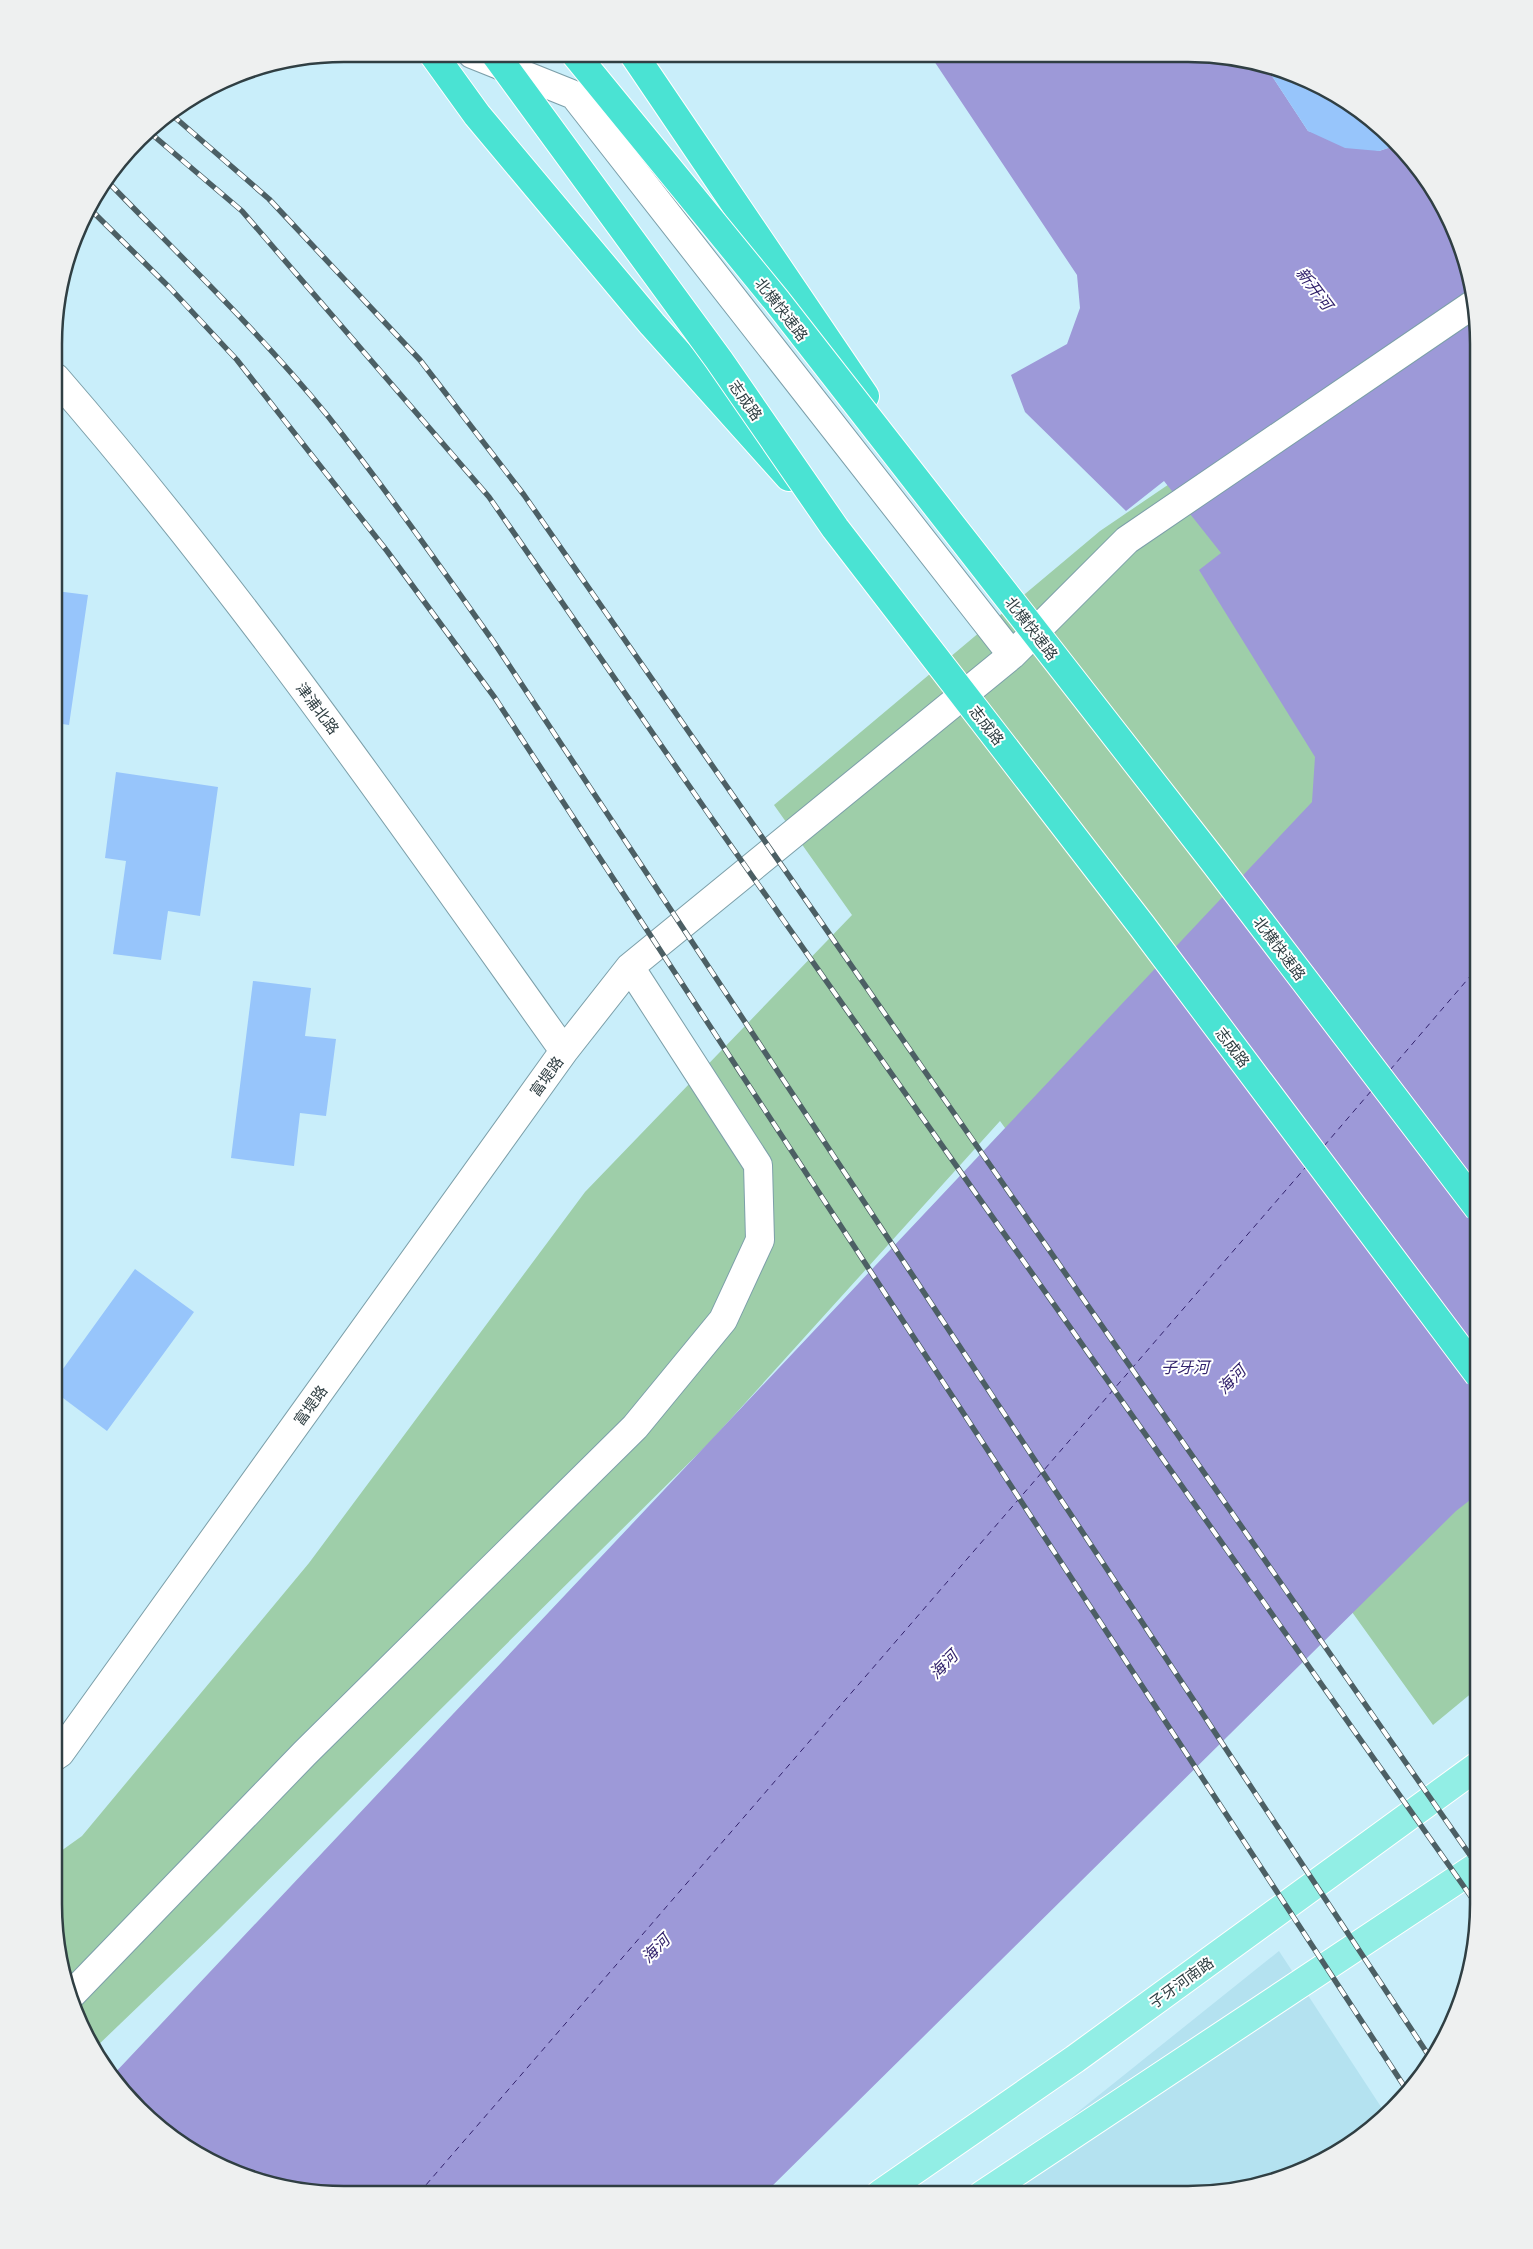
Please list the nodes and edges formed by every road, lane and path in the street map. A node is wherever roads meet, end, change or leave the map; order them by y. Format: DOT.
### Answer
graph roads {
  1 [pos="439,62"];
  2 [pos="491,62"];
  3 [pos="501,62"];
  4 [pos="582,62"];
  5 [pos="639,62"];
  6 [pos="1468,308"];
  7 [pos="62,385"];
  8 [pos="835,528"];
  9 [pos="966,544"];
  10 [pos="1012,655"];
  11 [pos="630,967"];
  12 [pos="564,1052"];
  13 [pos="1470,1197"];
  14 [pos="1470,1362"];
  15 [pos="62,1750"];
  16 [pos="1470,1772"];
  17 [pos="1470,1871"];
  18 [pos="76,1990"];
  19 [pos="892,2186"];
  20 [pos="996,2186"];
  1 -- 8 [label="highway, bridge"];
  2 -- 10 [label="street"];
  3 -- 8 [label="highway, 志成路, bridge"];
  4 -- 9 [label="highway, 北横快速路, bridge"];
  5 -- 9 [label="highway, bridge"];
  6 -- 10 [label="street, 富堤路"];
  7 -- 12 [label="street, 津浦北路"];
  8 -- 14 [label="highway, 志成路, bridge"];
  9 -- 13 [label="highway, 北横快速路, bridge"];
  10 -- 11 [label="street, 富堤路"];
  11 -- 12 [label="street, 富堤路"];
  11 -- 18 [label="street"];
  12 -- 15 [label="street, 富堤路"];
  16 -- 19 [label="main road, 子牙河南路"];
  17 -- 20 [label="main road"];
}
